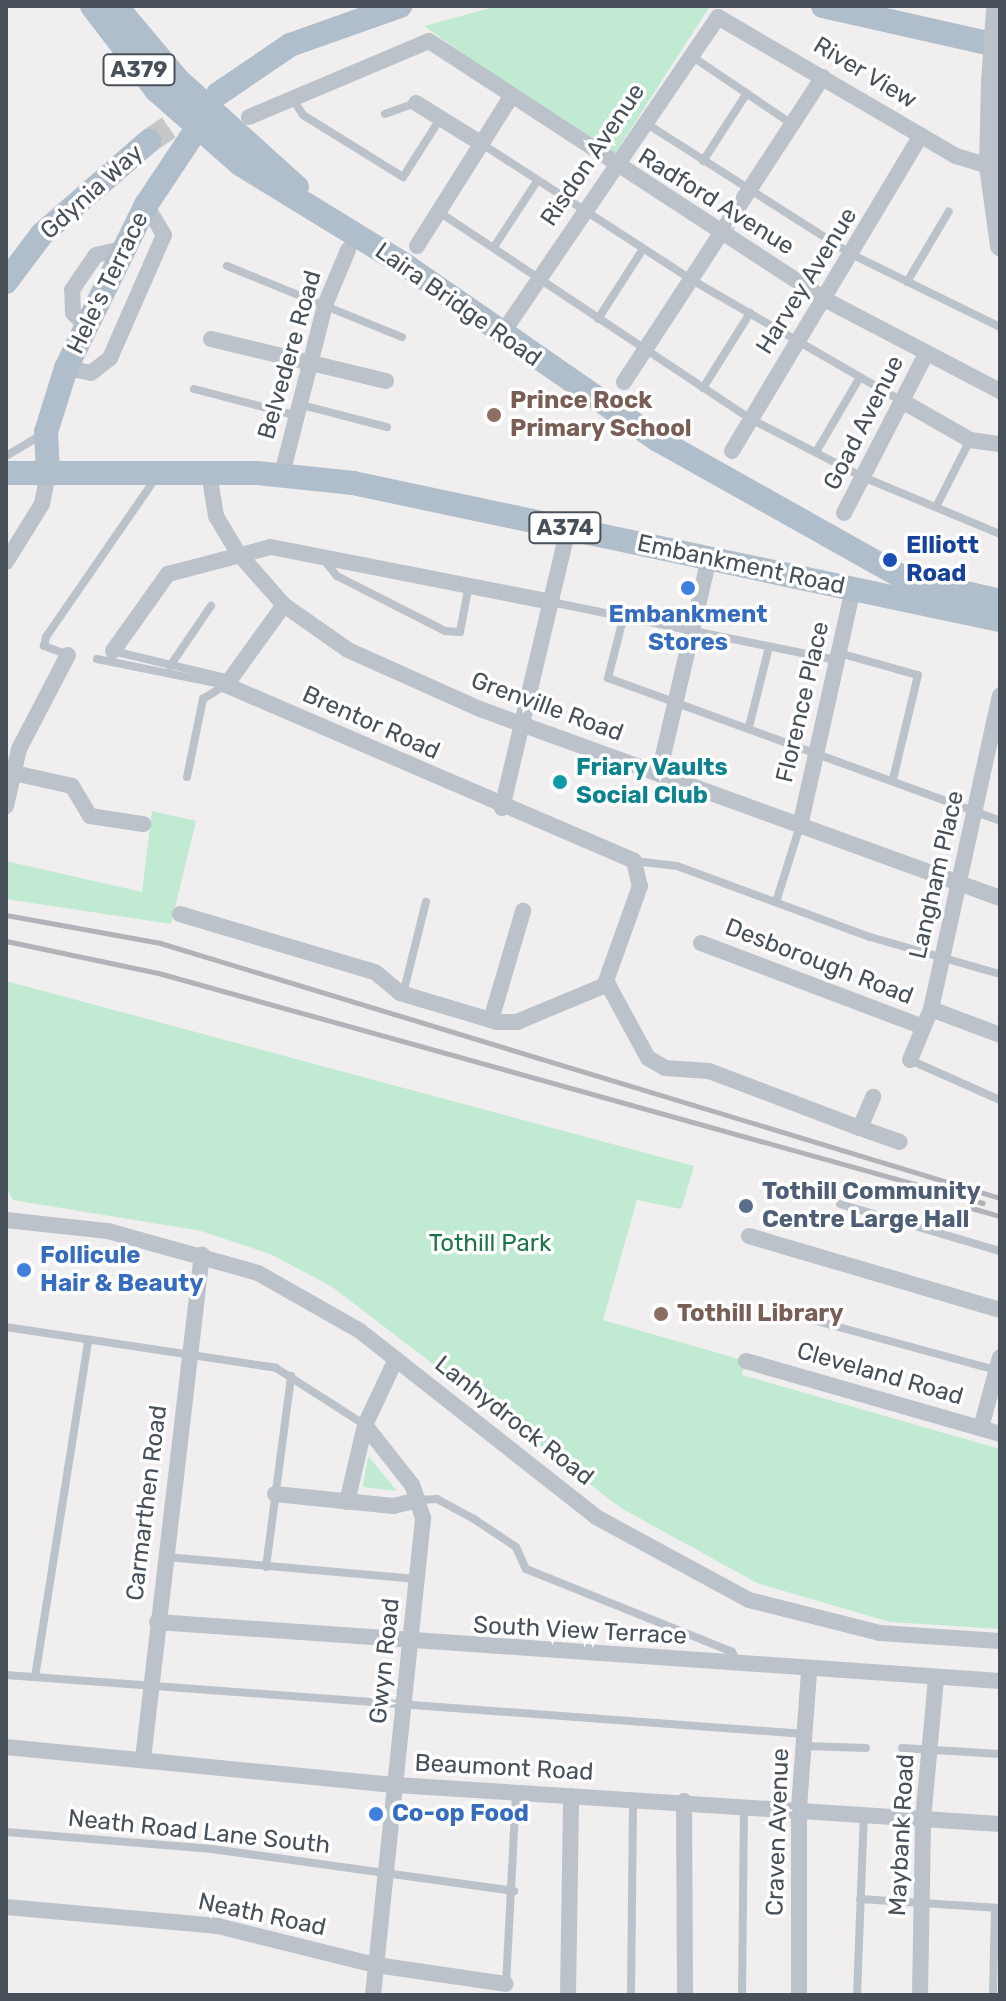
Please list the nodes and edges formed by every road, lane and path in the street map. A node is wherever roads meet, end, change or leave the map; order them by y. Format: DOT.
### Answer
graph roads {
  1 [pos="92,6"];
  2 [pos="116,6"];
  3 [pos="400,6"];
  4 [pos="823,6"];
  5 [pos="996,8"];
  6 [pos="718,17"];
  7 [pos="1000,46"];
  8 [pos="689,54"];
  9 [pos="823,77"];
  10 [pos="747,93"];
  11 [pos="511,97"];
  12 [pos="292,98"];
  13 [pos="416,103"];
  14 [pos="206,110"];
  15 [pos="385,114"];
  16 [pos="249,117"];
  17 [pos="440,119"];
  18 [pos="644,122"];
  19 [pos="792,124"];
  20 [pos="921,135"];
  21 [pos="995,137"];
  22 [pos="149,141"];
  23 [pos="482,144"];
  24 [pos="703,161"];
  25 [pos="614,166"];
  26 [pos="989,166"];
  27 [pos="537,181"];
  28 [pos="747,191"];
  29 [pos="146,205"];
  30 [pos="584,211"];
  31 [pos="949,211"];
  32 [pos="439,212"];
  33 [pos="722,234"];
  34 [pos="417,246"];
  35 [pos="1000,246"];
  36 [pos="494,247"];
  37 [pos="643,249"];
  38 [pos="348,250"];
  39 [pos="853,255"];
  40 [pos="227,266"];
  41 [pos="540,277"];
  42 [pos="692,280"];
  43 [pos="6,282"];
  44 [pos="907,282"];
  45 [pos="826,300"];
  46 [pos="325,305"];
  47 [pos="750,313"];
  48 [pos="598,319"];
  49 [pos="510,322"];
  50 [pos="1000,327"];
  51 [pos="402,337"];
  52 [pos="211,339"];
  53 [pos="796,341"];
  54 [pos="644,351"];
  55 [pos="926,354"];
  56 [pos="309,363"];
  57 [pos="66,368"];
  58 [pos="860,377"];
  59 [pos="386,381"];
  60 [pos="624,382"];
  61 [pos="703,388"];
  62 [pos="194,389"];
  63 [pos="1000,391"];
  64 [pos="902,401"];
  65 [pos="296,409"];
  66 [pos="751,419"];
  67 [pos="387,427"];
  68 [pos="46,432"];
  69 [pos="970,440"];
  70 [pos="1000,444"];
  71 [pos="732,451"];
  72 [pos="816,452"];
  73 [pos="6,456"];
  74 [pos="48,472"];
  75 [pos="6,473"];
  76 [pos="209,473"];
  77 [pos="282,474"];
  78 [pos="158,475"];
  79 [pos="863,477"];
  80 [pos="936,507"];
  81 [pos="844,513"];
  82 [pos="568,529"];
  83 [pos="1000,534"];
  84 [pos="238,553"];
  85 [pos="317,553"];
  86 [pos="709,558"];
  87 [pos="6,562"];
  88 [pos="469,584"];
  89 [pos="925,584"];
  90 [pos="853,589"];
  91 [pos="1000,601"];
  92 [pos="551,602"];
  93 [pos="284,605"];
  94 [pos="211,606"];
  95 [pos="965,612"];
  96 [pos="623,619"];
  97 [pos="1000,620"];
  98 [pos="693,632"];
  99 [pos="769,647"];
  100 [pos="113,651"];
  101 [pos="68,655"];
  102 [pos="838,657"];
  103 [pos="97,659"];
  104 [pos="170,666"];
  105 [pos="228,682"];
  106 [pos="1000,696"];
  107 [pos="677,703"];
  108 [pos="522,724"];
  109 [pos="749,727"];
  110 [pos="12,745"];
  111 [pos="816,752"];
  112 [pos="14,773"];
  113 [pos="659,773"];
  114 [pos="187,777"];
  115 [pos="893,779"];
  116 [pos="6,806"];
  117 [pos="502,808"];
  118 [pos="977,813"];
  119 [pos="1000,821"];
  120 [pos="143,824"];
  121 [pos="800,826"];
  122 [pos="634,861"];
  123 [pos="958,883"];
  124 [pos="1000,898"];
  125 [pos="426,902"];
  126 [pos="776,902"];
  127 [pos="523,911"];
  128 [pos="180,914"];
  129 [pos="701,943"];
  130 [pos="943,955"];
  131 [pos="1000,974"];
  132 [pos="608,984"];
  133 [pos="403,994"];
  134 [pos="931,1009"];
  135 [pos="491,1020"];
  136 [pos="921,1026"];
  137 [pos="1000,1035"];
  138 [pos="910,1060"];
  139 [pos="873,1097"];
  140 [pos="1000,1100"];
  141 [pos="860,1128"];
  142 [pos="900,1142"];
  143 [pos="840,1204"];
  144 [pos="6,1220"];
  145 [pos="749,1236"];
  146 [pos="1000,1251"];
  147 [pos="202,1254"];
  148 [pos="1000,1310"];
  149 [pos="791,1314"];
  150 [pos="6,1327"];
  151 [pos="88,1341"];
  152 [pos="188,1358"];
  153 [pos="396,1359"];
  154 [pos="746,1361"];
  155 [pos="999,1366"];
  156 [pos="291,1376"];
  157 [pos="365,1425"];
  158 [pos="981,1428"];
  159 [pos="1000,1434"];
  160 [pos="275,1494"];
  161 [pos="418,1500"];
  162 [pos="347,1502"];
  163 [pos="165,1557"];
  164 [pos="266,1567"];
  165 [pos="417,1579"];
  166 [pos="157,1622"];
  167 [pos="1000,1641"];
  168 [pos="410,1645"];
  169 [pos="739,1664"];
  170 [pos="809,1671"];
  171 [pos="6,1675"];
  172 [pos="35,1677"];
  173 [pos="936,1678"];
  174 [pos="1000,1681"];
  175 [pos="149,1686"];
  176 [pos="405,1707"];
  177 [pos="805,1740"];
  178 [pos="6,1747"];
  179 [pos="866,1748"];
  180 [pos="902,1748"];
  181 [pos="931,1750"];
  182 [pos="1000,1754"];
  183 [pos="143,1759"];
  184 [pos="396,1785"];
  185 [pos="516,1792"];
  186 [pos="571,1796"];
  187 [pos="633,1800"];
  188 [pos="684,1801"];
  189 [pos="744,1804"];
  190 [pos="799,1808"];
  191 [pos="864,1812"];
  192 [pos="923,1819"];
  193 [pos="1000,1824"];
  194 [pos="6,1832"];
  195 [pos="387,1874"];
  196 [pos="514,1891"];
  197 [pos="860,1899"];
  198 [pos="921,1902"];
  199 [pos="6,1907"];
  200 [pos="998,1908"];
  201 [pos="376,1965"];
  202 [pos="506,1984"];
  203 [pos="373,1995"];
  204 [pos="568,1995"];
  205 [pos="631,1995"];
  206 [pos="685,1995"];
  207 [pos="742,1995"];
  208 [pos="799,1995"];
  209 [pos="857,1995"];
  210 [pos="920,1995"];
  211 [pos="993,1995"];
  1 -- 14 [label="main road, Laira Bridge Road / A379"];
  2 -- 14 [label="main road, Laira Bridge Road / A379"];
  3 -- 14 [label="main road"];
  4 -- 7 [label="main road"];
  5 -- 21 [label="street, bridge"];
  6 -- 8 [label="street, Risdon Avenue"];
  6 -- 9 [label="street, River View"];
  8 -- 10 [label="lane"];
  8 -- 18 [label="street, Risdon Avenue"];
  9 -- 19 [label="street"];
  9 -- 20 [label="street, River View"];
  10 -- 19 [label="lane"];
  10 -- 24 [label="lane"];
  11 -- 12 [label="street, Radford Avenue"];
  11 -- 23 [label="street"];
  11 -- 25 [label="street, Radford Avenue"];
  12 -- 16 [label="street"];
  12 -- 17 [label="lane"];
  13 -- 15 [label="lane"];
  13 -- 17 [label="street"];
  14 -- 29 [label="main road, Hele's Terrace"];
  14 -- 89 [label="main road, Laira Bridge Road / A379"];
  17 -- 23 [label="street"];
  18 -- 24 [label="lane"];
  18 -- 25 [label="street, Risdon Avenue"];
  19 -- 28 [label="street"];
  20 -- 26 [label="street, River View"];
  20 -- 39 [label="street, Harvey Avenue"];
  21 -- 26 [label="street"];
  22 -- 43 [label="main road, Gdynia Way"];
  23 -- 27 [label="lane"];
  23 -- 32 [label="street"];
  24 -- 28 [label="lane"];
  25 -- 30 [label="street, Risdon Avenue"];
  25 -- 33 [label="street, Radford Avenue"];
  26 -- 35 [label="street"];
  27 -- 30 [label="lane"];
  27 -- 36 [label="lane"];
  28 -- 33 [label="street"];
  28 -- 39 [label="lane"];
  29 -- 57 [label="main road, Hele's Terrace"];
  29 -- 57 [label="street"];
  30 -- 37 [label="lane"];
  30 -- 41 [label="street, Risdon Avenue"];
  31 -- 44 [label="lane"];
  32 -- 34 [label="street"];
  32 -- 36 [label="lane"];
  33 -- 42 [label="street"];
  33 -- 45 [label="street, Radford Avenue"];
  36 -- 41 [label="lane"];
  37 -- 42 [label="lane"];
  37 -- 48 [label="lane"];
  38 -- 46 [label="street, Belvedere Road"];
  39 -- 44 [label="lane"];
  39 -- 45 [label="street, Harvey Avenue"];
  40 -- 46 [label="lane"];
  41 -- 48 [label="lane"];
  41 -- 49 [label="street, Risdon Avenue"];
  42 -- 47 [label="lane"];
  42 -- 54 [label="street"];
  44 -- 50 [label="lane"];
  45 -- 53 [label="street, Harvey Avenue"];
  45 -- 55 [label="street, Radford Avenue"];
  46 -- 51 [label="lane"];
  46 -- 56 [label="street, Belvedere Road"];
  47 -- 53 [label="lane"];
  47 -- 61 [label="lane"];
  48 -- 54 [label="lane"];
  52 -- 56 [label="street"];
  53 -- 58 [label="lane"];
  53 -- 66 [label="street, Harvey Avenue"];
  54 -- 60 [label="street"];
  54 -- 61 [label="lane"];
  55 -- 63 [label="street, Radford Avenue"];
  55 -- 64 [label="street, Goad Avenue"];
  56 -- 59 [label="street"];
  56 -- 65 [label="street, Belvedere Road"];
  57 -- 68 [label="main road, Hele's Terrace"];
  58 -- 64 [label="lane"];
  58 -- 72 [label="lane"];
  61 -- 66 [label="lane"];
  62 -- 65 [label="lane"];
  64 -- 69 [label="street"];
  64 -- 79 [label="street, Goad Avenue"];
  65 -- 67 [label="lane"];
  65 -- 77 [label="street, Belvedere Road"];
  66 -- 71 [label="street, Harvey Avenue"];
  66 -- 72 [label="lane"];
  68 -- 73 [label="lane"];
  68 -- 74 [label="main road, Hele's Terrace"];
  69 -- 70 [label="street"];
  69 -- 80 [label="lane"];
  72 -- 79 [label="lane"];
  74 -- 75 [label="main road, Embankment Road / A374"];
  74 -- 78 [label="main road, Embankment Road / A374"];
  74 -- 87 [label="street"];
  76 -- 77 [label="main road, Embankment Road / A374"];
  76 -- 78 [label="main road, Embankment Road / A374"];
  76 -- 84 [label="street, Grenville Road"];
  77 -- 82 [label="main road, Embankment Road / A374"];
  78 -- 101 [label="lane"];
  79 -- 80 [label="lane"];
  79 -- 81 [label="street, Goad Avenue"];
  80 -- 83 [label="lane"];
  82 -- 86 [label="main road, Embankment Road / A374"];
  82 -- 92 [label="street"];
  84 -- 85 [label="street"];
  84 -- 93 [label="street, Grenville Road"];
  84 -- 100 [label="street"];
  85 -- 88 [label="street"];
  85 -- 88 [label="lane"];
  86 -- 90 [label="main road, Embankment Road / A374"];
  86 -- 98 [label="street"];
  88 -- 92 [label="street"];
  89 -- 91 [label="main road"];
  89 -- 95 [label="main road, A374"];
  90 -- 95 [label="main road, Embankment Road / A374"];
  90 -- 102 [label="street, Florence Place"];
  92 -- 96 [label="lane"];
  92 -- 108 [label="street"];
  93 -- 105 [label="street"];
  93 -- 108 [label="street, Grenville Road"];
  94 -- 104 [label="lane"];
  95 -- 97 [label="main road, Embankment Road / A374"];
  96 -- 98 [label="lane"];
  96 -- 107 [label="lane"];
  98 -- 99 [label="lane"];
  98 -- 107 [label="street"];
  99 -- 102 [label="lane"];
  99 -- 109 [label="lane"];
  100 -- 104 [label="lane"];
  101 -- 110 [label="street"];
  102 -- 111 [label="street, Florence Place"];
  102 -- 115 [label="lane"];
  103 -- 105 [label="lane, Brentor Road"];
  104 -- 105 [label="lane"];
  105 -- 114 [label="lane"];
  105 -- 117 [label="street, Brentor Road"];
  106 -- 118 [label="street, Langham Place"];
  107 -- 109 [label="lane"];
  107 -- 113 [label="street"];
  108 -- 113 [label="street, Grenville Road"];
  108 -- 117 [label="street"];
  109 -- 111 [label="lane"];
  110 -- 112 [label="street"];
  111 -- 115 [label="lane"];
  111 -- 121 [label="street, Florence Place"];
  112 -- 116 [label="street"];
  112 -- 120 [label="street"];
  113 -- 121 [label="street, Grenville Road"];
  115 -- 118 [label="lane"];
  117 -- 122 [label="street, Brentor Road"];
  118 -- 119 [label="lane"];
  118 -- 123 [label="street, Langham Place"];
  121 -- 123 [label="street, Grenville Road"];
  121 -- 126 [label="lane"];
  122 -- 126 [label="lane"];
  122 -- 132 [label="street"];
  123 -- 124 [label="street, Grenville Road"];
  123 -- 130 [label="street, Langham Place"];
  125 -- 133 [label="lane"];
  126 -- 130 [label="lane"];
  127 -- 135 [label="street"];
  128 -- 133 [label="street"];
  129 -- 136 [label="street, Desborough Road"];
  130 -- 131 [label="lane"];
  130 -- 134 [label="street, Langham Place"];
  132 -- 135 [label="street"];
  132 -- 141 [label="street"];
  133 -- 135 [label="street"];
  134 -- 136 [label="street, Langham Place"];
  134 -- 137 [label="street, Desborough Road"];
  136 -- 138 [label="street, Langham Place"];
  138 -- 140 [label="lane"];
  139 -- 141 [label="street"];
  141 -- 142 [label="street"];
  143 -- 146 [label="lane"];
  144 -- 147 [label="street, Lanhydrock Road"];
  145 -- 148 [label="street"];
  147 -- 152 [label="street, Carmarthen Road"];
  147 -- 153 [label="street, Lanhydrock Road"];
  149 -- 155 [label="lane"];
  150 -- 151 [label="lane"];
  151 -- 152 [label="lane"];
  151 -- 172 [label="lane"];
  152 -- 156 [label="lane"];
  152 -- 163 [label="street, Carmarthen Road"];
  153 -- 157 [label="street"];
  153 -- 167 [label="street, Lanhydrock Road"];
  154 -- 158 [label="street, Cleveland Road"];
  155 -- 158 [label="street"];
  156 -- 157 [label="lane"];
  156 -- 160 [label="lane"];
  157 -- 161 [label="street"];
  157 -- 162 [label="street"];
  158 -- 159 [label="street, Cleveland Road"];
  160 -- 162 [label="street"];
  160 -- 164 [label="lane"];
  161 -- 162 [label="street"];
  161 -- 165 [label="street, Gwyn Road"];
  161 -- 169 [label="lane"];
  163 -- 164 [label="lane"];
  163 -- 166 [label="street, Carmarthen Road"];
  164 -- 165 [label="lane"];
  165 -- 168 [label="street, Gwyn Road"];
  166 -- 168 [label="street, South View Terrace"];
  166 -- 175 [label="street, Carmarthen Road"];
  168 -- 169 [label="street, South View Terrace"];
  168 -- 176 [label="street, Gwyn Road"];
  169 -- 170 [label="street, South View Terrace"];
  170 -- 173 [label="street, South View Terrace"];
  170 -- 177 [label="street, Craven Avenue"];
  171 -- 172 [label="lane"];
  172 -- 175 [label="lane"];
  173 -- 174 [label="street, South View Terrace"];
  173 -- 181 [label="street, Maybank Road"];
  175 -- 176 [label="lane"];
  175 -- 183 [label="street, Carmarthen Road"];
  176 -- 177 [label="lane"];
  176 -- 184 [label="street, Gwyn Road"];
  177 -- 179 [label="lane"];
  177 -- 190 [label="street, Craven Avenue"];
  178 -- 183 [label="street, Beaumont Road"];
  180 -- 181 [label="lane"];
  181 -- 182 [label="lane"];
  181 -- 192 [label="street, Maybank Road"];
  183 -- 184 [label="street, Beaumont Road"];
  184 -- 185 [label="street, Beaumont Road"];
  184 -- 195 [label="street, Gwyn Road"];
  185 -- 186 [label="street, Beaumont Road"];
  185 -- 196 [label="lane"];
  186 -- 187 [label="street, Beaumont Road"];
  186 -- 204 [label="street"];
  187 -- 188 [label="street, Beaumont Road"];
  187 -- 205 [label="lane"];
  188 -- 189 [label="street, Beaumont Road"];
  188 -- 206 [label="street"];
  189 -- 190 [label="street, Beaumont Road"];
  189 -- 207 [label="lane"];
  190 -- 191 [label="street, Beaumont Road"];
  190 -- 208 [label="street, Craven Avenue"];
  191 -- 192 [label="street, Beaumont Road"];
  191 -- 197 [label="lane"];
  192 -- 193 [label="street, Beaumont Road"];
  192 -- 198 [label="street, Maybank Road"];
  194 -- 195 [label="lane, Neath Road Lane South"];
  195 -- 196 [label="lane, Neath Road Lane South"];
  195 -- 201 [label="street, Gwyn Road"];
  196 -- 202 [label="lane"];
  197 -- 198 [label="lane"];
  197 -- 209 [label="lane"];
  198 -- 200 [label="lane"];
  198 -- 210 [label="street, Maybank Road"];
  199 -- 201 [label="street, Neath Road"];
  200 -- 211 [label="lane"];
  201 -- 202 [label="street, Neath Road"];
  201 -- 203 [label="street, Gwyn Road"];
}
